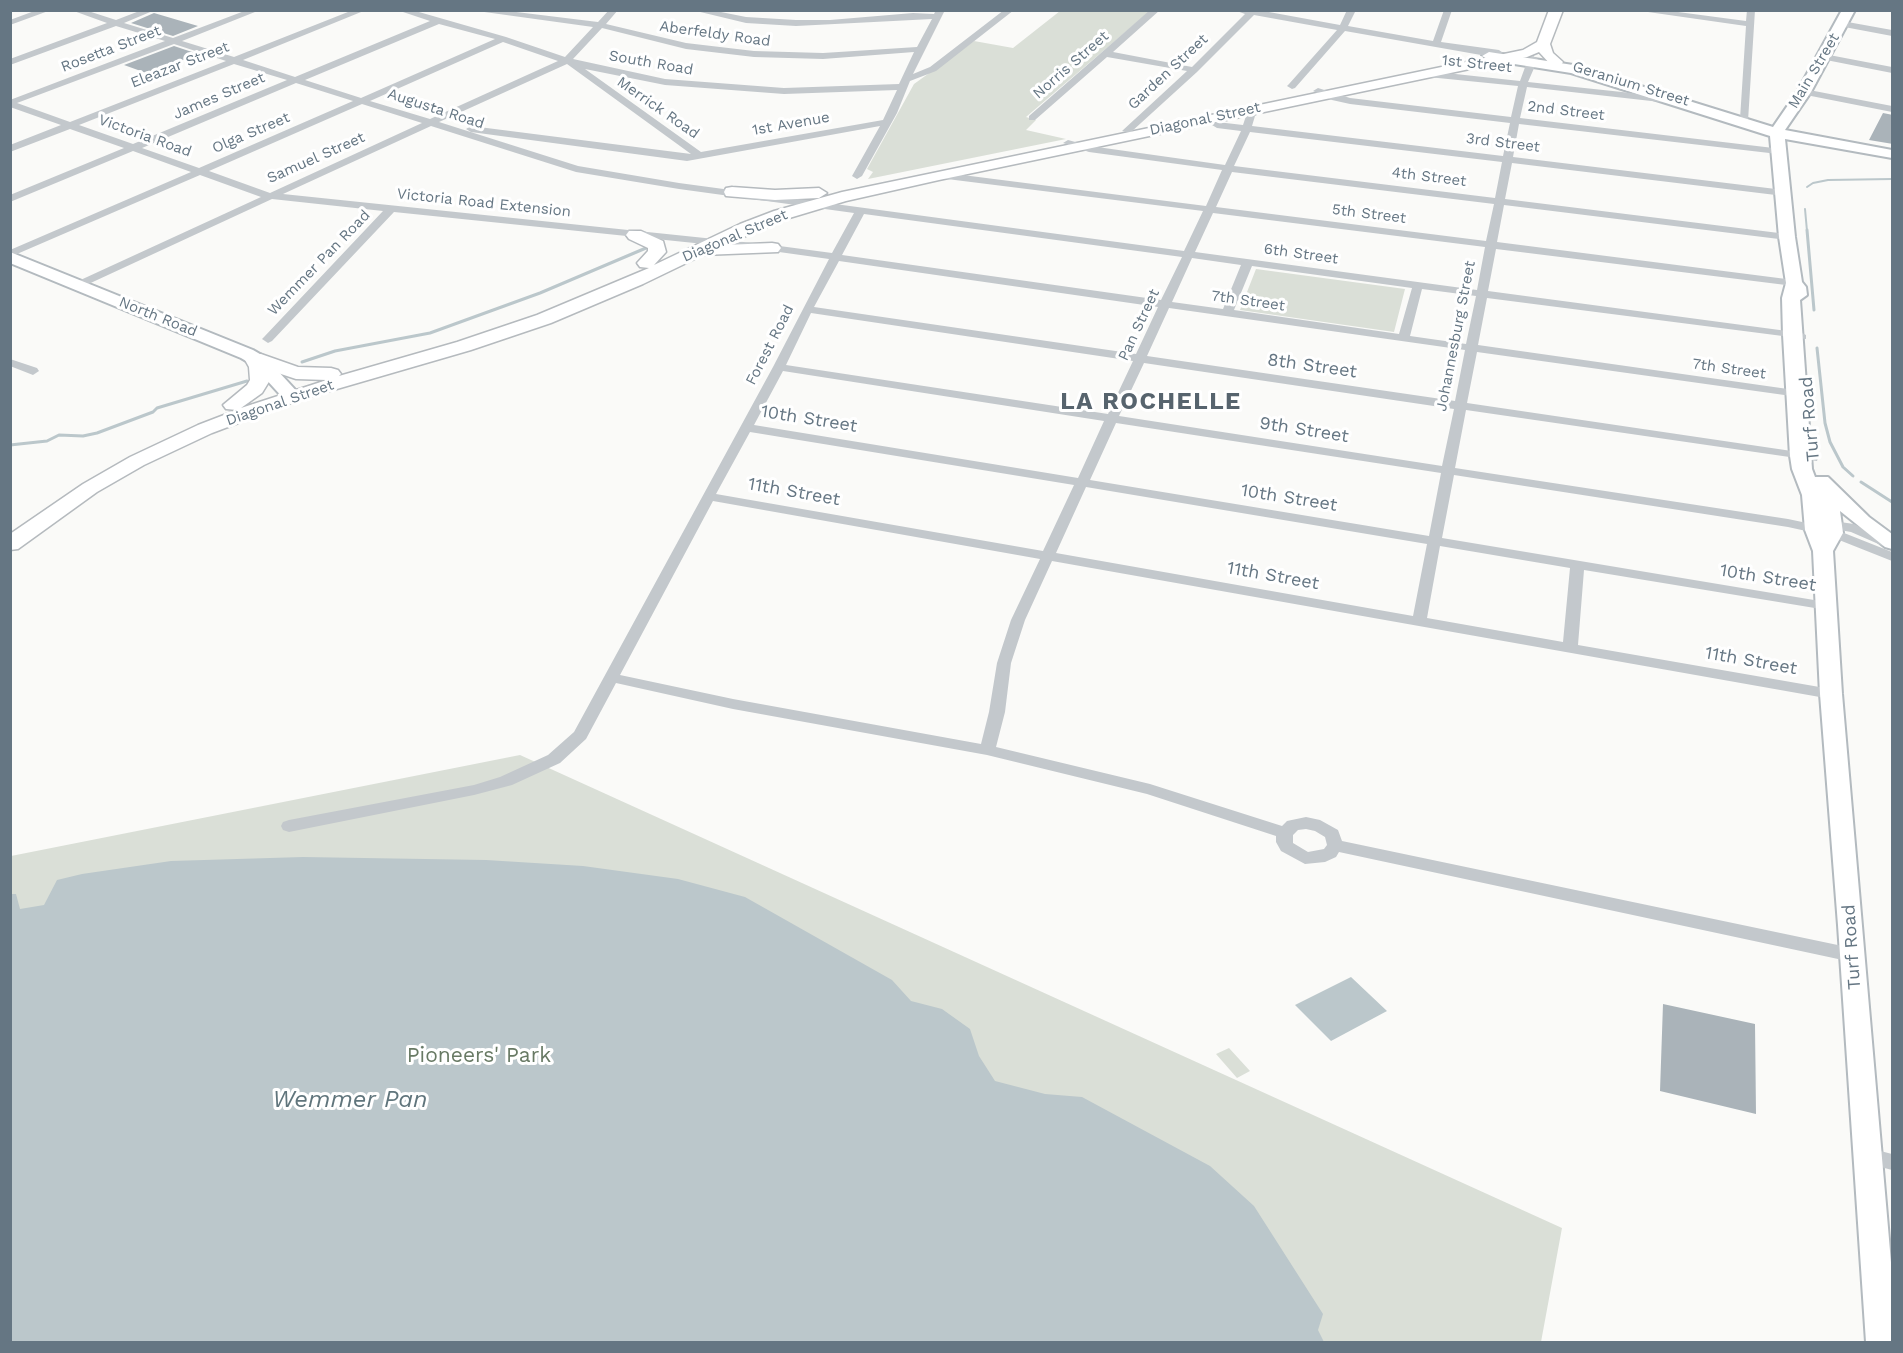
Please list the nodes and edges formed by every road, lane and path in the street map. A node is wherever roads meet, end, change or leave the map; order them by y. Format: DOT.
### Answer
graph roads {
  1 [pos="47,10"];
  2 [pos="75,10"];
  3 [pos="151,10"];
  4 [pos="256,10"];
  5 [pos="362,10"];
  6 [pos="401,10"];
  7 [pos="474,10"];
  8 [pos="614,10"];
  9 [pos="696,10"];
  10 [pos="1010,10"];
  11 [pos="1156,10"];
  12 [pos="1238,10"];
  13 [pos="1352,10"];
  14 [pos="1448,10"];
  15 [pos="1546,10"];
  16 [pos="1556,10"];
  17 [pos="1638,10"];
  18 [pos="1751,10"];
  19 [pos="1850,10"];
  20 [pos="1653,11"];
  21 [pos="1253,12"];
  22 [pos="939,14"];
  23 [pos="458,18"];
  24 [pos="438,21"];
  25 [pos="10,23"];
  26 [pos="117,23"];
  27 [pos="449,24"];
  28 [pos="1750,24"];
  29 [pos="1842,24"];
  30 [pos="601,25"];
  31 [pos="1343,28"];
  32 [pos="1893,33"];
  33 [pos="503,39"];
  34 [pos="174,41"];
  35 [pos="1436,45"];
  36 [pos="1543,45"];
  37 [pos="920,49"];
  38 [pos="1106,54"];
  39 [pos="1498,55"];
  40 [pos="1459,56"];
  41 [pos="1824,57"];
  42 [pos="234,60"];
  43 [pos="1532,60"];
  44 [pos="570,61"];
  45 [pos="10,62"];
  46 [pos="1556,62"];
  47 [pos="1194,70"];
  48 [pos="1893,70"];
  49 [pos="1428,74"];
  50 [pos="296,80"];
  51 [pos="905,83"];
  52 [pos="1523,84"];
  53 [pos="1292,86"];
  54 [pos="1804,92"];
  55 [pos="1319,94"];
  56 [pos="1669,100"];
  57 [pos="362,101"];
  58 [pos="10,103"];
  59 [pos="1258,109"];
  60 [pos="1893,109"];
  61 [pos="1032,118"];
  62 [pos="1745,119"];
  63 [pos="1515,120"];
  64 [pos="887,122"];
  65 [pos="430,123"];
  66 [pos="71,125"];
  67 [pos="1217,125"];
  68 [pos="444,128"];
  69 [pos="1247,128"];
  70 [pos="1127,130"];
  71 [pos="1777,131"];
  72 [pos="1072,145"];
  73 [pos="133,148"];
  74 [pos="10,149"];
  75 [pos="1778,151"];
  76 [pos="1893,153"];
  77 [pos="700,156"];
  78 [pos="1507,158"];
  79 [pos="1228,168"];
  80 [pos="200,171"];
  81 [pos="939,174"];
  82 [pos="861,183"];
  83 [pos="732,192"];
  84 [pos="1784,193"];
  85 [pos="269,196"];
  86 [pos="820,198"];
  87 [pos="10,199"];
  88 [pos="795,201"];
  89 [pos="1499,201"];
  90 [pos="392,208"];
  91 [pos="1209,209"];
  92 [pos="861,210"];
  93 [pos="635,235"];
  94 [pos="1787,237"];
  95 [pos="695,241"];
  96 [pos="714,243"];
  97 [pos="1491,244"];
  98 [pos="772,248"];
  99 [pos="1188,254"];
  100 [pos="10,256"];
  101 [pos="684,257"];
  102 [pos="834,257"];
  103 [pos="1248,262"];
  104 [pos="645,263"];
  105 [pos="78,285"];
  106 [pos="1418,285"];
  107 [pos="1795,293"];
  108 [pos="1481,294"];
  109 [pos="1165,304"];
  110 [pos="807,309"];
  111 [pos="1227,313"];
  112 [pos="1797,327"];
  113 [pos="1404,338"];
  114 [pos="268,339"];
  115 [pos="1471,348"];
  116 [pos="1140,358"];
  117 [pos="256,360"];
  118 [pos="10,362"];
  119 [pos="779,367"];
  120 [pos="33,371"];
  121 [pos="331,374"];
  122 [pos="288,392"];
  123 [pos="1802,395"];
  124 [pos="233,405"];
  125 [pos="1460,406"];
  126 [pos="1112,418"];
  127 [pos="745,427"];
  128 [pos="1806,457"];
  129 [pos="1448,470"];
  130 [pos="1082,483"];
  131 [pos="1824,485"];
  132 [pos="708,496"];
  133 [pos="10,526"];
  134 [pos="1823,532"];
  135 [pos="1434,541"];
  136 [pos="10,544"];
  137 [pos="1893,545"];
  138 [pos="1047,556"];
  139 [pos="1893,556"];
  140 [pos="1577,565"];
  141 [pos="1827,606"];
  142 [pos="1419,622"];
  143 [pos="1570,648"];
  144 [pos="613,678"];
  145 [pos="1830,694"];
  146 [pos="987,750"];
  147 [pos="289,826"];
  148 [pos="1285,833"];
  149 [pos="1335,845"];
  150 [pos="1852,955"];
  151 [pos="1881,1159"];
  152 [pos="1882,1342"];
  1 -- 25 [label="street"];
  2 -- 26 [label="street, Augusta Road"];
  3 -- 26 [label="street"];
  4 -- 34 [label="street, Rosetta Street"];
  5 -- 42 [label="street, Eleazar Street"];
  6 -- 24 [label="street, South Road"];
  7 -- 30 [label="street, Aberfeldy Road"];
  8 -- 30 [label="street"];
  9 -- 22 [label="street"];
  10 -- 51 [label="street, South Road"];
  11 -- 38 [label="street, Norris Street"];
  12 -- 21 [label="street"];
  13 -- 31 [label="street"];
  14 -- 35 [label="street"];
  15 -- 39 [label="main road"];
  16 -- 36 [label="main road"];
  17 -- 20 [label="street"];
  18 -- 28 [label="street"];
  19 -- 29 [label="main road, Main Street"];
  20 -- 28 [label="street"];
  21 -- 31 [label="street"];
  21 -- 47 [label="street, Garden Street"];
  22 -- 37 [label="street"];
  23 -- 27 [label="street"];
  24 -- 27 [label="street, South Road"];
  24 -- 50 [label="street, James Street"];
  26 -- 34 [label="street, Augusta Road"];
  26 -- 45 [label="street"];
  27 -- 33 [label="street, South Road"];
  28 -- 62 [label="street"];
  29 -- 32 [label="street"];
  29 -- 41 [label="main road, Main Street"];
  30 -- 37 [label="street, Aberfeldy Road"];
  30 -- 44 [label="street"];
  31 -- 35 [label="street"];
  31 -- 53 [label="street"];
  33 -- 44 [label="street, South Road"];
  33 -- 57 [label="street, Olga Street"];
  34 -- 42 [label="street, Augusta Road"];
  34 -- 58 [label="street, Rosetta Street"];
  35 -- 40 [label="street"];
  36 -- 39 [label="main road"];
  36 -- 46 [label="main road"];
  37 -- 51 [label="street"];
  38 -- 47 [label="street"];
  38 -- 61 [label="street, Norris Street"];
  39 -- 40 [label="main road, Diagonal Street"];
  39 -- 43 [label="main road, Geranium Street"];
  39 -- 49 [label="main road, Diagonal Street"];
  40 -- 55 [label="main road, Diagonal Street"];
  41 -- 48 [label="street"];
  41 -- 54 [label="main road, Main Street"];
  42 -- 50 [label="street, Augusta Road"];
  42 -- 66 [label="street, Eleazar Street"];
  43 -- 46 [label="main road, Geranium Street"];
  43 -- 52 [label="street, Johannesburg Street"];
  43 -- 56 [label="main road, Geranium Street"];
  44 -- 51 [label="street, South Road"];
  44 -- 65 [label="street, Samuel Street"];
  44 -- 77 [label="street, Merrick Road"];
  46 -- 62 [label="main road, Geranium Street"];
  47 -- 70 [label="street, Garden Street"];
  49 -- 52 [label="street, 1st Street"];
  49 -- 55 [label="main road, Diagonal Street"];
  50 -- 57 [label="street, Augusta Road"];
  50 -- 73 [label="street, James Street"];
  51 -- 64 [label="street"];
  52 -- 56 [label="street, 1st Street"];
  52 -- 63 [label="street, Johannesburg Street"];
  54 -- 60 [label="street"];
  54 -- 71 [label="main road, Main Street"];
  55 -- 59 [label="main road, Diagonal Street"];
  55 -- 63 [label="street, 2nd Street"];
  55 -- 70 [label="main road, Diagonal Street"];
  56 -- 71 [label="main road, Geranium Street"];
  57 -- 65 [label="street, Augusta Road"];
  57 -- 80 [label="street, Olga Street"];
  58 -- 66 [label="street, Victoria Road"];
  59 -- 69 [label="street, Pan Street"];
  59 -- 72 [label="main road, Diagonal Street"];
  62 -- 71 [label="main road, Geranium Street"];
  63 -- 75 [label="street, 2nd Street"];
  63 -- 78 [label="street, Johannesburg Street"];
  64 -- 77 [label="street, 1st Avenue"];
  64 -- 82 [label="street"];
  65 -- 68 [label="street, Augusta Road"];
  65 -- 85 [label="street, Samuel Street"];
  66 -- 73 [label="street, Victoria Road"];
  66 -- 74 [label="street, Eleazar Street"];
  67 -- 69 [label="street, 3rd Street"];
  68 -- 77 [label="street, 1st Avenue"];
  68 -- 83 [label="street, Augusta Road"];
  69 -- 78 [label="street, 3rd Street"];
  69 -- 79 [label="street, Pan Street"];
  70 -- 72 [label="main road, Diagonal Street"];
  71 -- 75 [label="main road, Turf Road"];
  71 -- 76 [label="main road"];
  72 -- 79 [label="street, 4th Street"];
  72 -- 81 [label="main road, Diagonal Street"];
  72 -- 86 [label="main road, Diagonal Street"];
  73 -- 80 [label="street, Victoria Road"];
  73 -- 87 [label="street, James Street"];
  75 -- 84 [label="main road, Turf Road"];
  78 -- 84 [label="street, 3rd Street"];
  78 -- 89 [label="street, Johannesburg Street"];
  79 -- 89 [label="street, 4th Street"];
  79 -- 91 [label="street, Pan Street"];
  80 -- 85 [label="street, Victoria Road"];
  80 -- 100 [label="street, Olga Street"];
  81 -- 82 [label="main road, Diagonal Street"];
  81 -- 91 [label="street, 5th Street"];
  82 -- 86 [label="main road, Diagonal Street"];
  82 -- 92 [label="main road"];
  83 -- 86 [label="main road"];
  83 -- 88 [label="street, Augusta Road"];
  84 -- 94 [label="main road, Turf Road"];
  85 -- 90 [label="street, Victoria Road Extension"];
  85 -- 105 [label="street, Samuel Street"];
  86 -- 88 [label="main road, Diagonal Street"];
  86 -- 92 [label="street, 6th Street"];
  86 -- 96 [label="main road, Diagonal Street"];
  88 -- 95 [label="main road, Diagonal Street"];
  89 -- 94 [label="street, 4th Street"];
  89 -- 97 [label="street, Johannesburg Street"];
  90 -- 93 [label="street, Victoria Road Extension"];
  90 -- 114 [label="street, Wemmer Pan Road"];
  91 -- 97 [label="street, 5th Street"];
  91 -- 99 [label="street, Pan Street"];
  92 -- 99 [label="street, 6th Street"];
  92 -- 102 [label="street, Forest Road"];
  93 -- 95 [label="street, Victoria Road Extension"];
  93 -- 104 [label="main road"];
  94 -- 107 [label="main road, Turf Road"];
  95 -- 96 [label="street, 7th Street"];
  95 -- 104 [label="main road, Diagonal Street"];
  96 -- 98 [label="street, 7th Street"];
  96 -- 101 [label="main road, Diagonal Street"];
  97 -- 107 [label="street, 5th Street"];
  97 -- 108 [label="street, Johannesburg Street"];
  98 -- 101 [label="main road"];
  98 -- 102 [label="street, 7th Street"];
  99 -- 103 [label="street, 6th Street"];
  99 -- 109 [label="street, Pan Street"];
  100 -- 105 [label="main road, North Road"];
  101 -- 122 [label="main road, Diagonal Street"];
  102 -- 109 [label="street, 7th Street"];
  102 -- 110 [label="street, Forest Road"];
  103 -- 106 [label="street, 6th Street"];
  103 -- 111 [label="street"];
  104 -- 121 [label="main road, Diagonal Street"];
  105 -- 117 [label="main road, North Road"];
  106 -- 108 [label="street, 6th Street"];
  106 -- 113 [label="street"];
  107 -- 112 [label="main road, Turf Road"];
  108 -- 112 [label="street, 6th Street"];
  108 -- 115 [label="street, Johannesburg Street"];
  109 -- 111 [label="street, 7th Street"];
  109 -- 116 [label="street, Pan Street"];
  110 -- 116 [label="street, 8th Street"];
  110 -- 119 [label="street, Forest Road"];
  111 -- 113 [label="street, 7th Street"];
  112 -- 123 [label="main road, Turf Road"];
  113 -- 115 [label="street, 7th Street"];
  115 -- 123 [label="street, 7th Street"];
  115 -- 125 [label="street, Johannesburg Street"];
  116 -- 125 [label="street, 8th Street"];
  116 -- 126 [label="street, Pan Street"];
  117 -- 121 [label="main road"];
  117 -- 122 [label="main road, North Road"];
  117 -- 124 [label="main road"];
  118 -- 120 [label="street"];
  119 -- 126 [label="street, 9th Street"];
  119 -- 127 [label="street, Forest Road"];
  121 -- 122 [label="main road, Diagonal Street"];
  122 -- 124 [label="main road, Diagonal Street"];
  122 -- 136 [label="main road, Diagonal Street"];
  123 -- 128 [label="main road, Turf Road"];
  124 -- 133 [label="main road, Diagonal Street"];
  125 -- 128 [label="street, 8th Street"];
  125 -- 129 [label="street, Johannesburg Street"];
  126 -- 129 [label="street, 9th Street"];
  126 -- 130 [label="street, Pan Street"];
  127 -- 130 [label="street, 10th Street"];
  127 -- 132 [label="street, Forest Road"];
  128 -- 131 [label="main road, Turf Road"];
  128 -- 134 [label="main road, Turf Road"];
  129 -- 134 [label="street, 9th Street"];
  129 -- 135 [label="street, Johannesburg Street"];
  130 -- 135 [label="street, 10th Street"];
  130 -- 138 [label="street, Pan Street"];
  131 -- 134 [label="main road, Turf Road"];
  131 -- 137 [label="main road"];
  132 -- 138 [label="street, 11th Street"];
  132 -- 144 [label="street, Forest Road"];
  134 -- 137 [label="street"];
  134 -- 139 [label="street"];
  134 -- 141 [label="main road, Turf Road"];
  135 -- 140 [label="street, 10th Street"];
  135 -- 142 [label="street, Johannesburg Street"];
  138 -- 142 [label="street, 11th Street"];
  138 -- 146 [label="street, Pan Street"];
  140 -- 141 [label="street, 10th Street"];
  140 -- 143 [label="street"];
  141 -- 145 [label="main road, Turf Road"];
  142 -- 143 [label="street, 11th Street"];
  143 -- 145 [label="street, 11th Street"];
  144 -- 146 [label="street"];
  144 -- 147 [label="street, Forest Road"];
  145 -- 150 [label="main road, Turf Road"];
  146 -- 148 [label="street"];
  148 -- 149 [label="street"];
  148 -- 149 [label="street"];
  149 -- 150 [label="street"];
  150 -- 151 [label="main road, Turf Road"];
  151 -- 152 [label="main road, Turf Road"];
}
